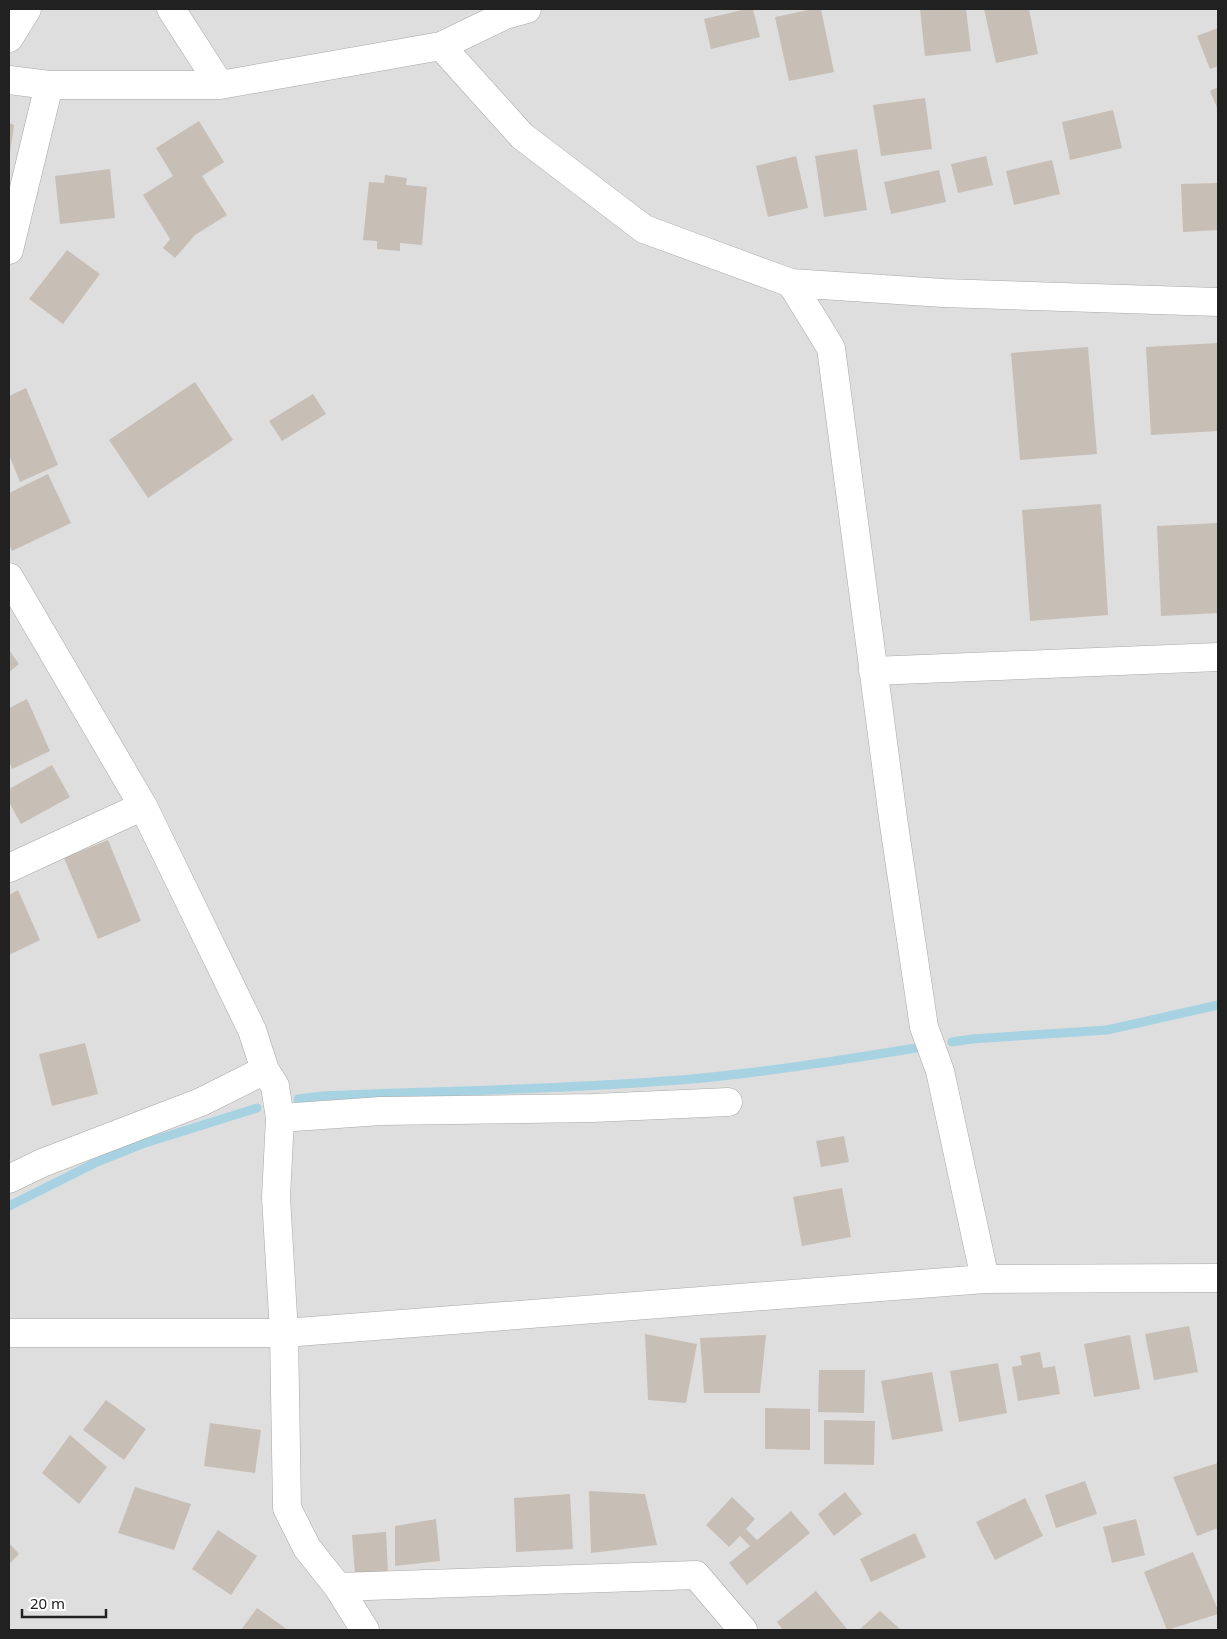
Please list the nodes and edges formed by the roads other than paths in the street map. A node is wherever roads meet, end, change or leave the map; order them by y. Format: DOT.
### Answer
graph roads {
  1 [pos="27,9"];
  2 [pos="171,9"];
  3 [pos="527,9"];
  4 [pos="9,38"];
  5 [pos="440,46"];
  6 [pos="9,80"];
  7 [pos="49,85"];
  8 [pos="220,85"];
  9 [pos="9,250"];
  10 [pos="791,283"];
  11 [pos="1218,302"];
  12 [pos="9,577"];
  13 [pos="1218,657"];
  14 [pos="873,671"];
  15 [pos="143,806"];
  16 [pos="9,868"];
  17 [pos="270,1078"];
  18 [pos="728,1102"];
  19 [pos="280,1118"];
  20 [pos="9,1180"];
  21 [pos="1218,1278"];
  22 [pos="985,1279"];
  23 [pos="9,1333"];
  24 [pos="284,1333"];
  25 [pos="338,1587"];
  26 [pos="365,1630"];
  27 [pos="743,1630"];
  1 -- 4 [label="street"];
  2 -- 8 [label="street"];
  3 -- 5 [label="street"];
  5 -- 8 [label="street"];
  5 -- 10 [label="street"];
  6 -- 7 [label="street"];
  7 -- 8 [label="street"];
  7 -- 9 [label="street"];
  10 -- 11 [label="street"];
  10 -- 14 [label="street"];
  12 -- 15 [label="street"];
  13 -- 14 [label="street"];
  14 -- 22 [label="street"];
  15 -- 16 [label="street"];
  15 -- 17 [label="street"];
  17 -- 19 [label="street"];
  17 -- 20 [label="street"];
  18 -- 19 [label="street"];
  19 -- 24 [label="street"];
  21 -- 22 [label="street"];
  22 -- 24 [label="street"];
  23 -- 24 [label="street"];
  24 -- 25 [label="street"];
  25 -- 26 [label="street"];
  25 -- 27 [label="street"];
}
